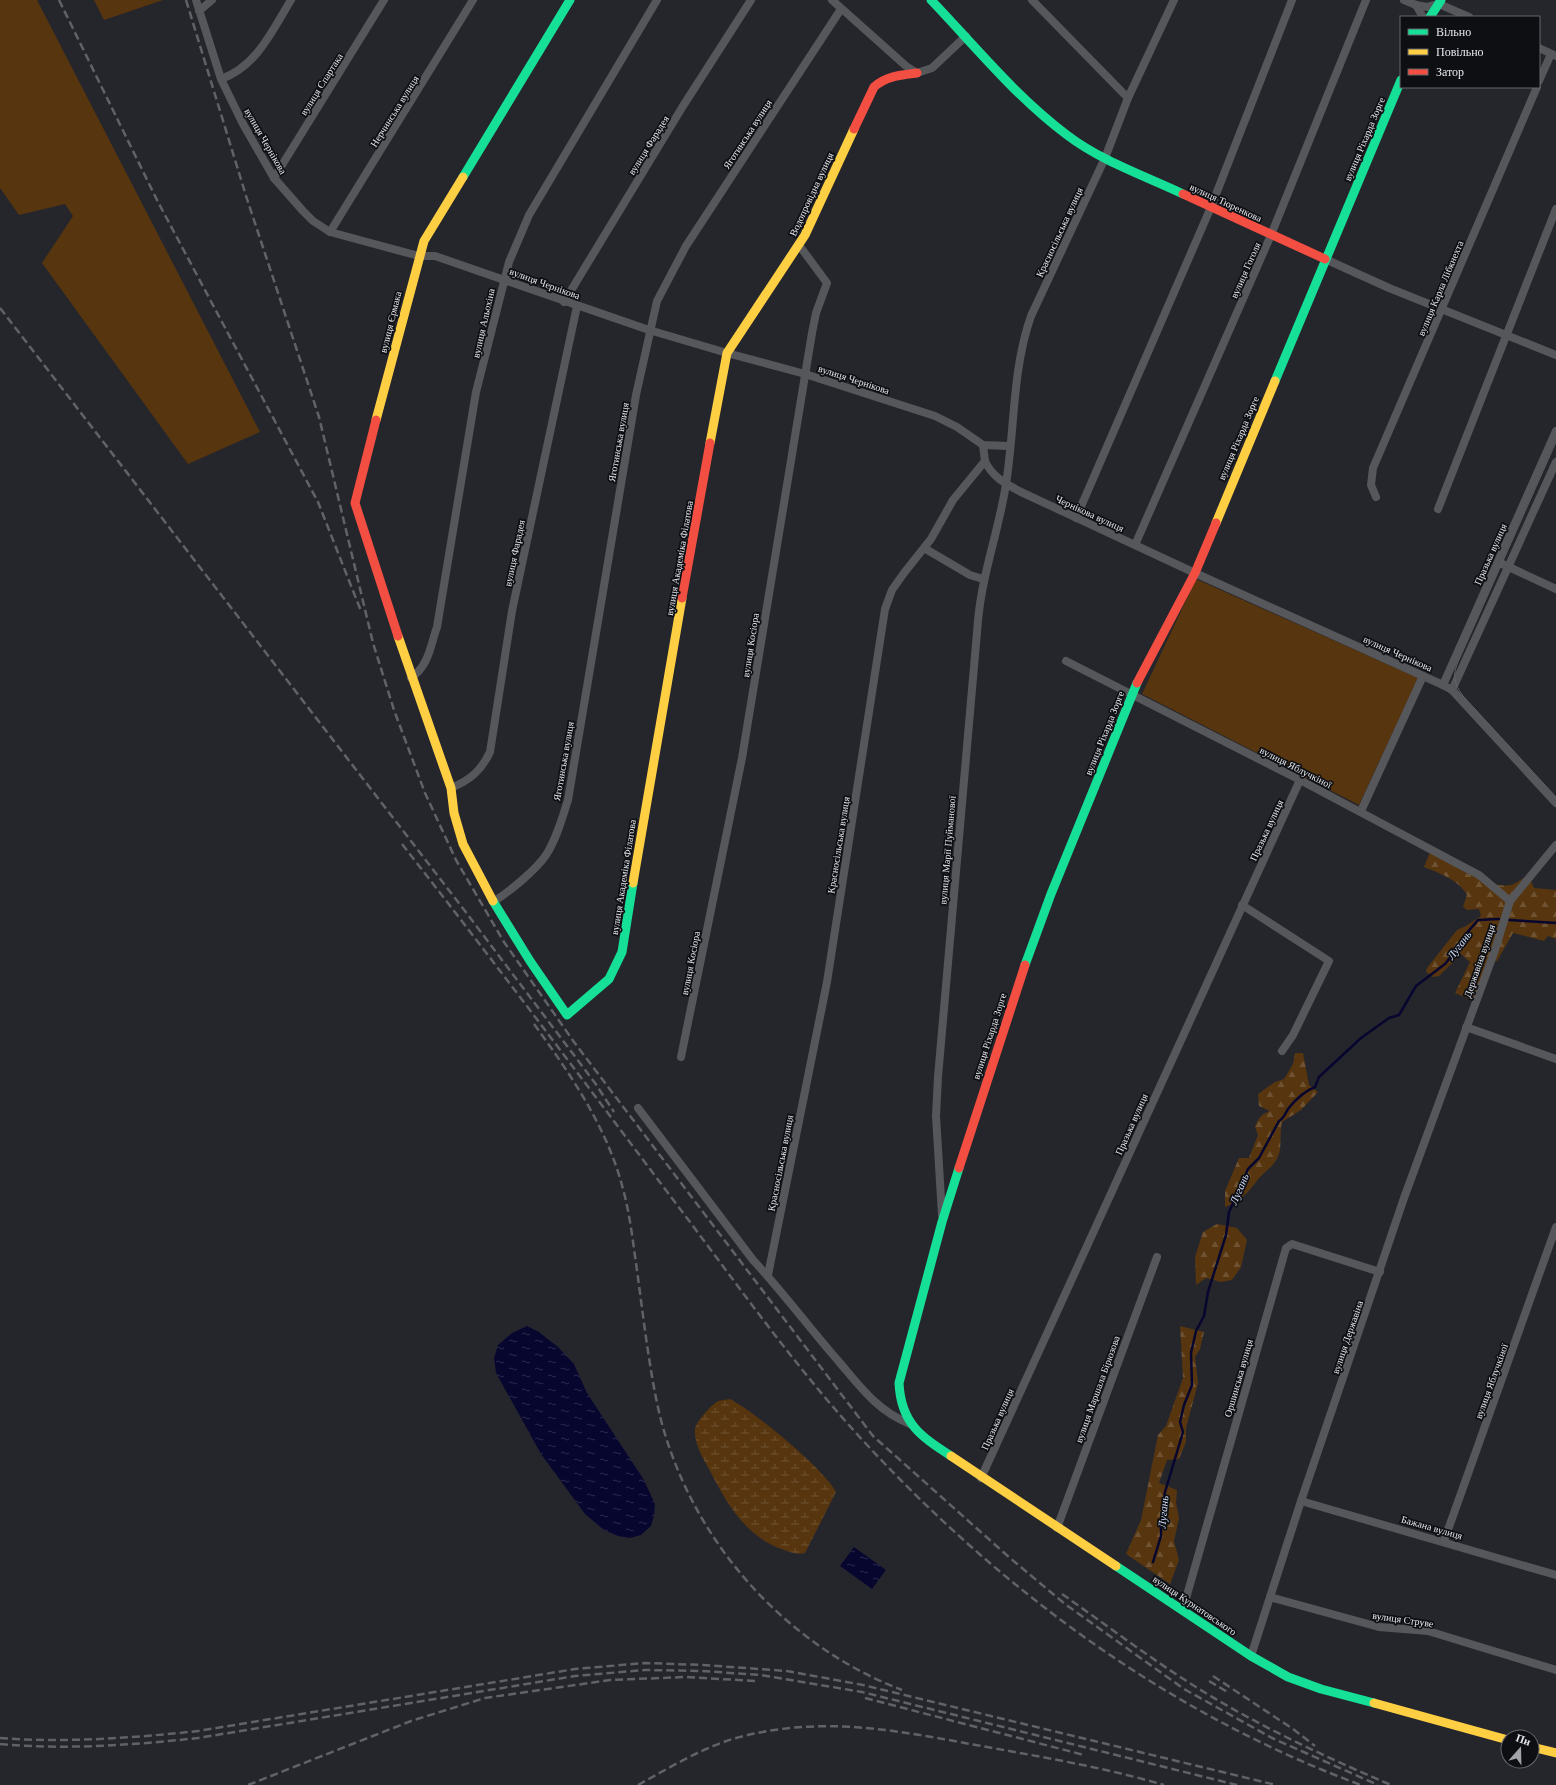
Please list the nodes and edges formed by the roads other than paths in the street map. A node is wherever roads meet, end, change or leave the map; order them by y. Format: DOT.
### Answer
graph roads {
  1 [pos="196,0"];
  2 [pos="212,0"];
  3 [pos="291,0"];
  4 [pos="384,0"];
  5 [pos="473,0"];
  6 [pos="570,0"];
  7 [pos="657,0"];
  8 [pos="751,0"];
  9 [pos="832,0"];
  10 [pos="931,0"];
  11 [pos="1032,0"];
  12 [pos="1174,0"];
  13 [pos="1292,0"];
  14 [pos="1366,0"];
  15 [pos="1404,0"];
  16 [pos="1440,2"];
  17 [pos="1416,5"];
  18 [pos="841,9"];
  19 [pos="199,11"];
  20 [pos="1422,16"];
  21 [pos="1431,16"];
  22 [pos="1467,16"];
  23 [pos="966,36"];
  24 [pos="1540,48"];
  25 [pos="1553,55"];
  26 [pos="917,73"];
  27 [pos="221,79"];
  28 [pos="1540,79"];
  29 [pos="1400,82"];
  30 [pos="1537,88"];
  31 [pos="1128,98"];
  32 [pos="1105,158"];
  33 [pos="274,178"];
  34 [pos="1211,207"];
  35 [pos="1556,208"];
  36 [pos="330,232"];
  37 [pos="1271,235"];
  38 [pos="799,245"];
  39 [pos="419,256"];
  40 [pos="1325,259"];
  41 [pos="504,278"];
  42 [pos="564,302"];
  43 [pos="577,306"];
  44 [pos="1442,309"];
  45 [pos="649,330"];
  46 [pos="1505,334"];
  47 [pos="727,354"];
  48 [pos="1556,355"];
  49 [pos="805,374"];
  50 [pos="1556,431"];
  51 [pos="983,445"];
  52 [pos="1009,446"];
  53 [pos="985,461"];
  54 [pos="1556,462"];
  55 [pos="1006,484"];
  56 [pos="1376,497"];
  57 [pos="1438,509"];
  58 [pos="1076,518"];
  59 [pos="1135,545"];
  60 [pos="924,548"];
  61 [pos="1498,562"];
  62 [pos="1508,567"];
  63 [pos="1194,573"];
  64 [pos="983,579"];
  65 [pos="1556,588"];
  66 [pos="1066,661"];
  67 [pos="1423,676"];
  68 [pos="410,678"];
  69 [pos="1443,685"];
  70 [pos="1452,690"];
  71 [pos="1132,693"];
  72 [pos="1300,780"];
  73 [pos="451,788"];
  74 [pos="1556,803"];
  75 [pos="1361,812"];
  76 [pos="1556,845"];
  77 [pos="1510,901"];
  78 [pos="493,902"];
  79 [pos="1242,905"];
  80 [pos="1466,1027"];
  81 [pos="1282,1050"];
  82 [pos="681,1057"];
  83 [pos="1556,1059"];
  84 [pos="638,1108"];
  85 [pos="942,1222"];
  86 [pos="1556,1227"];
  87 [pos="1157,1257"];
  88 [pos="1380,1272"];
  89 [pos="768,1275"];
  90 [pos="905,1417"];
  91 [pos="911,1425"];
  92 [pos="981,1478"];
  93 [pos="1301,1501"];
  94 [pos="1057,1528"];
  95 [pos="1444,1541"];
  96 [pos="1556,1575"];
  97 [pos="1270,1597"];
  98 [pos="1183,1609"];
  99 [pos="1251,1656"];
  100 [pos="1556,1670"];
  101 [pos="1500,1738"];
  102 [pos="1540,1749"];
  103 [pos="1556,1753"];
  1 -- 19 [label="street, вулиця Чернікова"];
  2 -- 19 [label="street"];
  3 -- 27 [label="street"];
  4 -- 33 [label="street, вулиця Спартака"];
  5 -- 36 [label="street, Нерчинська вулиця"];
  6 -- 39 [label="street, вулиця Єрмака"];
  7 -- 41 [label="street, вулиця Альохіна"];
  8 -- 42 [label="street, вулиця Фарадея"];
  9 -- 18 [label="street"];
  10 -- 23 [label="street, вулиця Тюренкова"];
  11 -- 31 [label="street"];
  12 -- 31 [label="street, Красносільська вулиця"];
  13 -- 34 [label="street"];
  14 -- 37 [label="street, вулиця Гоголя"];
  15 -- 17 [label="street"];
  16 -- 17 [label="street"];
  16 -- 21 [label="street"];
  16 -- 22 [label="street"];
  17 -- 20 [label="street"];
  18 -- 26 [label="street"];
  18 -- 45 [label="street, Яготинська вулиця"];
  19 -- 27 [label="street, вулиця Чернікова"];
  23 -- 26 [label="street"];
  23 -- 32 [label="street, вулиця Тюренкова"];
  24 -- 25 [label="street"];
  25 -- 28 [label="street"];
  26 -- 38 [label="street, Водопровідна вулиця"];
  27 -- 33 [label="street, вулиця Чернікова"];
  29 -- 40 [label="street, вулиця Ріхарда Зорге"];
  30 -- 44 [label="street, вулиця Карла Лібкнехта"];
  31 -- 32 [label="street, Красносільська вулиця"];
  32 -- 34 [label="street, вулиця Тюренкова"];
  32 -- 52 [label="street, Красносільська вулиця"];
  33 -- 36 [label="street, вулиця Чернікова"];
  34 -- 37 [label="street, вулиця Тюренкова"];
  34 -- 58 [label="street"];
  35 -- 46 [label="street"];
  36 -- 39 [label="street, вулиця Чернікова"];
  37 -- 40 [label="street, вулиця Тюренкова"];
  37 -- 59 [label="street, вулиця Гоголя"];
  38 -- 47 [label="street, Водопровідна вулиця"];
  38 -- 49 [label="street, вулиця Косіора"];
  39 -- 41 [label="street, вулиця Чернікова"];
  39 -- 68 [label="street, вулиця Єрмака"];
  40 -- 44 [label="street, вулиця Тюренкова"];
  40 -- 63 [label="street, вулиця Ріхарда Зорге"];
  41 -- 42 [label="street, вулиця Чернікова"];
  41 -- 68 [label="street, вулиця Альохіна"];
  42 -- 43 [label="street, вулиця Чернікова"];
  43 -- 45 [label="street, вулиця Чернікова"];
  43 -- 73 [label="street, вулиця Фарадея"];
  44 -- 46 [label="street, вулиця Тюренкова"];
  44 -- 56 [label="street, вулиця Карла Лібкнехта"];
  45 -- 47 [label="street, вулиця Чернікова"];
  45 -- 78 [label="street, Яготинська вулиця"];
  46 -- 48 [label="street, вулиця Тюренкова"];
  46 -- 57 [label="street"];
  47 -- 49 [label="street, вулиця Чернікова"];
  47 -- 78 [label="street, вулиця Академіка Філатова"];
  49 -- 51 [label="street, вулиця Чернікова"];
  49 -- 82 [label="street, вулиця Косіора"];
  50 -- 61 [label="street, Празька вулиця"];
  51 -- 52 [label="street"];
  51 -- 53 [label="street"];
  52 -- 55 [label="street, Красносільська вулиця"];
  53 -- 55 [label="street, Чернікова вулиця"];
  53 -- 60 [label="street, Красносільська вулиця"];
  54 -- 62 [label="street"];
  55 -- 58 [label="street, Чернікова вулиця"];
  55 -- 64 [label="street, вулиця Марії Пуйманової"];
  58 -- 59 [label="street, Чернікова вулиця"];
  59 -- 63 [label="street, Чернікова вулиця"];
  60 -- 64 [label="street"];
  60 -- 89 [label="street, Красносільська вулиця"];
  61 -- 62 [label="street"];
  61 -- 69 [label="street, Празька вулиця"];
  62 -- 65 [label="street"];
  62 -- 70 [label="street"];
  63 -- 67 [label="street, вулиця Чернікова"];
  63 -- 71 [label="street, вулиця Ріхарда Зорге"];
  64 -- 85 [label="street, вулиця Марії Пуйманової"];
  66 -- 71 [label="street, вулиця Яблучкіної"];
  67 -- 69 [label="street, вулиця Чернікова"];
  67 -- 75 [label="street"];
  68 -- 73 [label="street, вулиця Академіка Філатова"];
  69 -- 70 [label="street, вулиця Чернікова"];
  70 -- 74 [label="street, вулиця Чернікова"];
  71 -- 72 [label="street, вулиця Яблучкіної"];
  71 -- 85 [label="street, вулиця Ріхарда Зорге"];
  72 -- 75 [label="street, вулиця Яблучкіної"];
  72 -- 79 [label="street, Празька вулиця"];
  73 -- 78 [label="street, вулиця Академіка Філатова"];
  75 -- 77 [label="street, вулиця Яблучкіної"];
  76 -- 77 [label="street"];
  77 -- 80 [label="street, Державіна вулиця"];
  79 -- 81 [label="street"];
  79 -- 92 [label="street, Празька вулиця"];
  80 -- 83 [label="street"];
  80 -- 88 [label="street, вулиця Державіна"];
  84 -- 89 [label="street"];
  85 -- 90 [label="street, вулиця Ріхарда Зорге"];
  86 -- 95 [label="street, вулиця Яблучкіної"];
  87 -- 94 [label="street, вулиця Маршала Бірюзова"];
  88 -- 93 [label="street, вулиця Державіна"];
  88 -- 98 [label="street, Оршинська вулиця"];
  89 -- 91 [label="street"];
  90 -- 91 [label="street, вулиця Курнатовського"];
  91 -- 92 [label="street, вулиця Курнатовського"];
  92 -- 94 [label="street, вулиця Курнатовського"];
  93 -- 95 [label="street, Бажана вулиця"];
  93 -- 97 [label="street, вулиця Державіна"];
  94 -- 98 [label="street, вулиця Курнатовського"];
  95 -- 96 [label="street, Бажана вулиця"];
  97 -- 99 [label="street, вулиця Державіна"];
  97 -- 100 [label="street, вулиця Струве"];
  98 -- 99 [label="street, вулиця Курнатовського"];
  99 -- 101 [label="street, вулиця Курнатовського"];
  102 -- 103 [label="street"];
}
